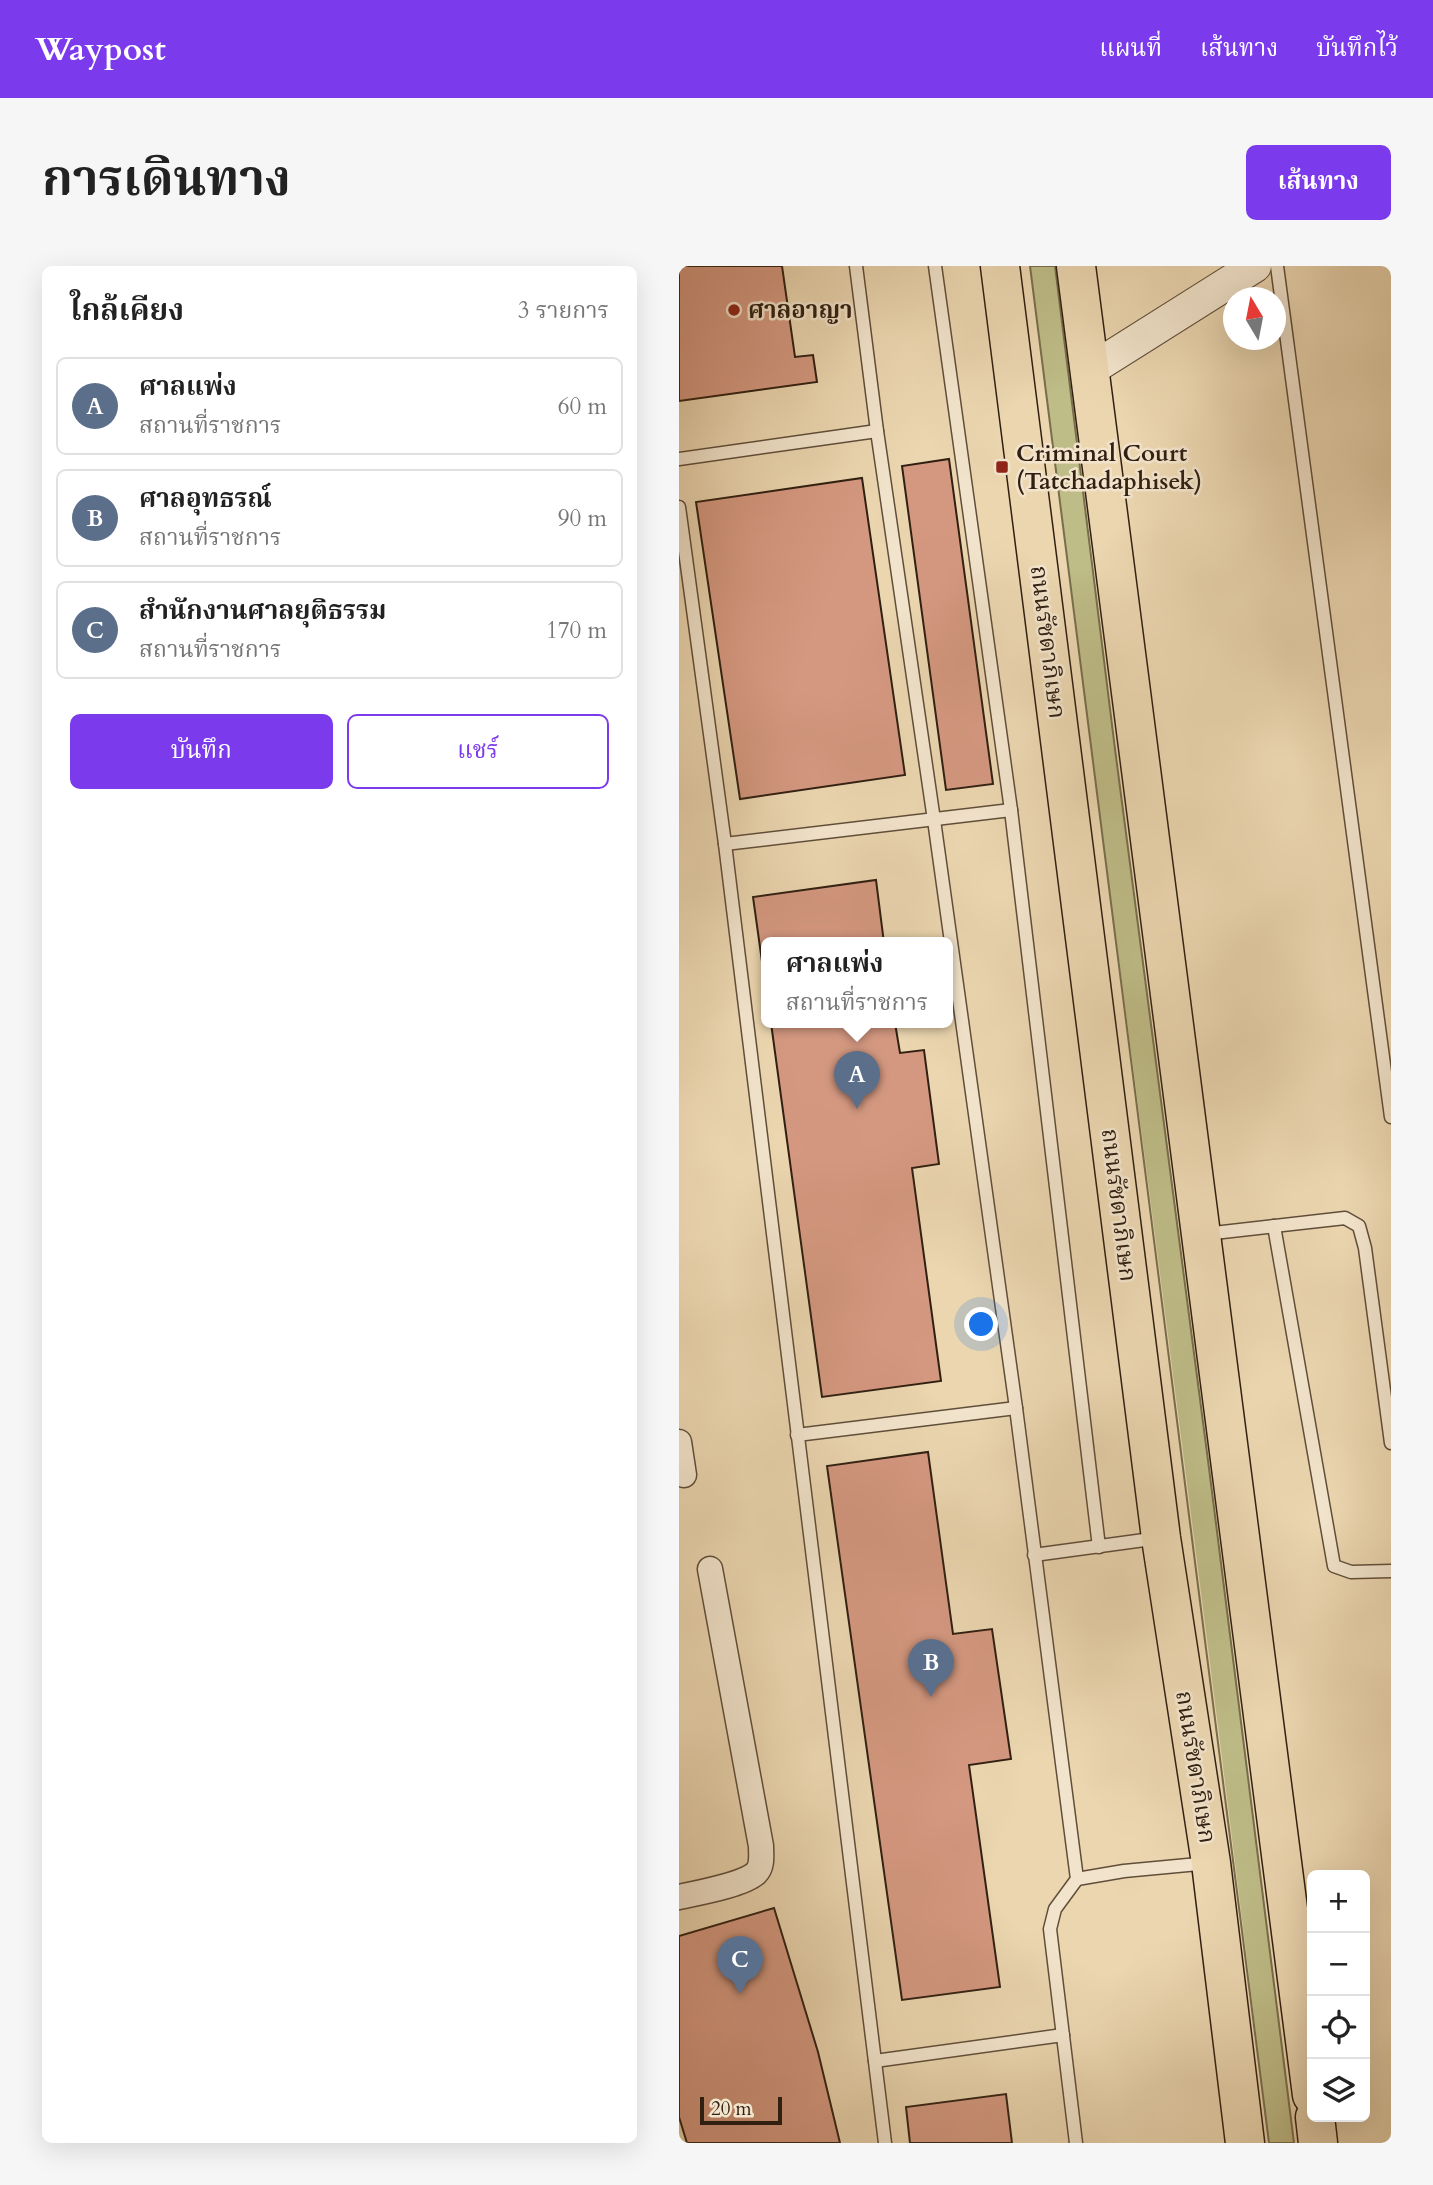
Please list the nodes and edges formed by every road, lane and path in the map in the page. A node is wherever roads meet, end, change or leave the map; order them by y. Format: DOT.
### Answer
graph roads {
  1 [pos="856,266"];
  2 [pos="935,266"];
  3 [pos="1000,266"];
  4 [pos="1076,266"];
  5 [pos="1255,266"];
  6 [pos="1277,266"];
  7 [pos="1090,370"];
  8 [pos="877,432"];
  9 [pos="679,459"];
  10 [pos="679,507"];
  11 [pos="1011,810"];
  12 [pos="934,820"];
  13 [pos="725,844"];
  14 [pos="950,937"];
  15 [pos="953,956"];
  16 [pos="1391,1117"];
  17 [pos="1274,1226"];
  18 [pos="1201,1234"];
  19 [pos="1016,1408"];
  20 [pos="797,1435"];
  21 [pos="679,1442"];
  22 [pos="1391,1443"];
  23 [pos="684,1475"];
  24 [pos="1161,1538"];
  25 [pos="1099,1547"];
  26 [pos="1034,1555"];
  27 [pos="710,1569"];
  28 [pos="1391,1571"];
  29 [pos="1210,1863"];
  30 [pos="1077,1879"];
  31 [pos="679,1897"];
  32 [pos="1063,2035"];
  33 [pos="1307,2059"];
  34 [pos="875,2061"];
  35 [pos="1316,2122"];
  36 [pos="885,2143"];
  37 [pos="1076,2143"];
  38 [pos="1245,2143"];
  39 [pos="1318,2143"];
  1 -- 8 [label="lane"];
  2 -- 11 [label="lane"];
  3 -- 24 [label="main road, ถนนรัชดาภิเษก"];
  4 -- 7 [label="main road"];
  5 -- 7 [label="street"];
  6 -- 16 [label="lane"];
  7 -- 18 [label="main road"];
  8 -- 9 [label="lane"];
  8 -- 12 [label="lane"];
  10 -- 13 [label="lane"];
  11 -- 12 [label="lane"];
  11 -- 25 [label="lane"];
  12 -- 13 [label="lane"];
  12 -- 14 [label="lane"];
  13 -- 20 [label="lane"];
  15 -- 19 [label="lane"];
  17 -- 18 [label="lane"];
  17 -- 22 [label="lane"];
  17 -- 28 [label="lane"];
  18 -- 33 [label="main road"];
  19 -- 20 [label="lane"];
  19 -- 26 [label="lane"];
  20 -- 34 [label="lane"];
  21 -- 23 [label="street"];
  24 -- 25 [label="lane"];
  24 -- 29 [label="main road, ถนนรัชดาภิเษก"];
  25 -- 26 [label="lane"];
  26 -- 30 [label="lane"];
  27 -- 31 [label="street"];
  29 -- 30 [label="lane"];
  29 -- 38 [label="main road, ถนนรัชดาภิเษก"];
  30 -- 32 [label="lane"];
  32 -- 34 [label="lane"];
  32 -- 37 [label="lane"];
  34 -- 36 [label="lane"];
  35 -- 39 [label="main road"];
}
